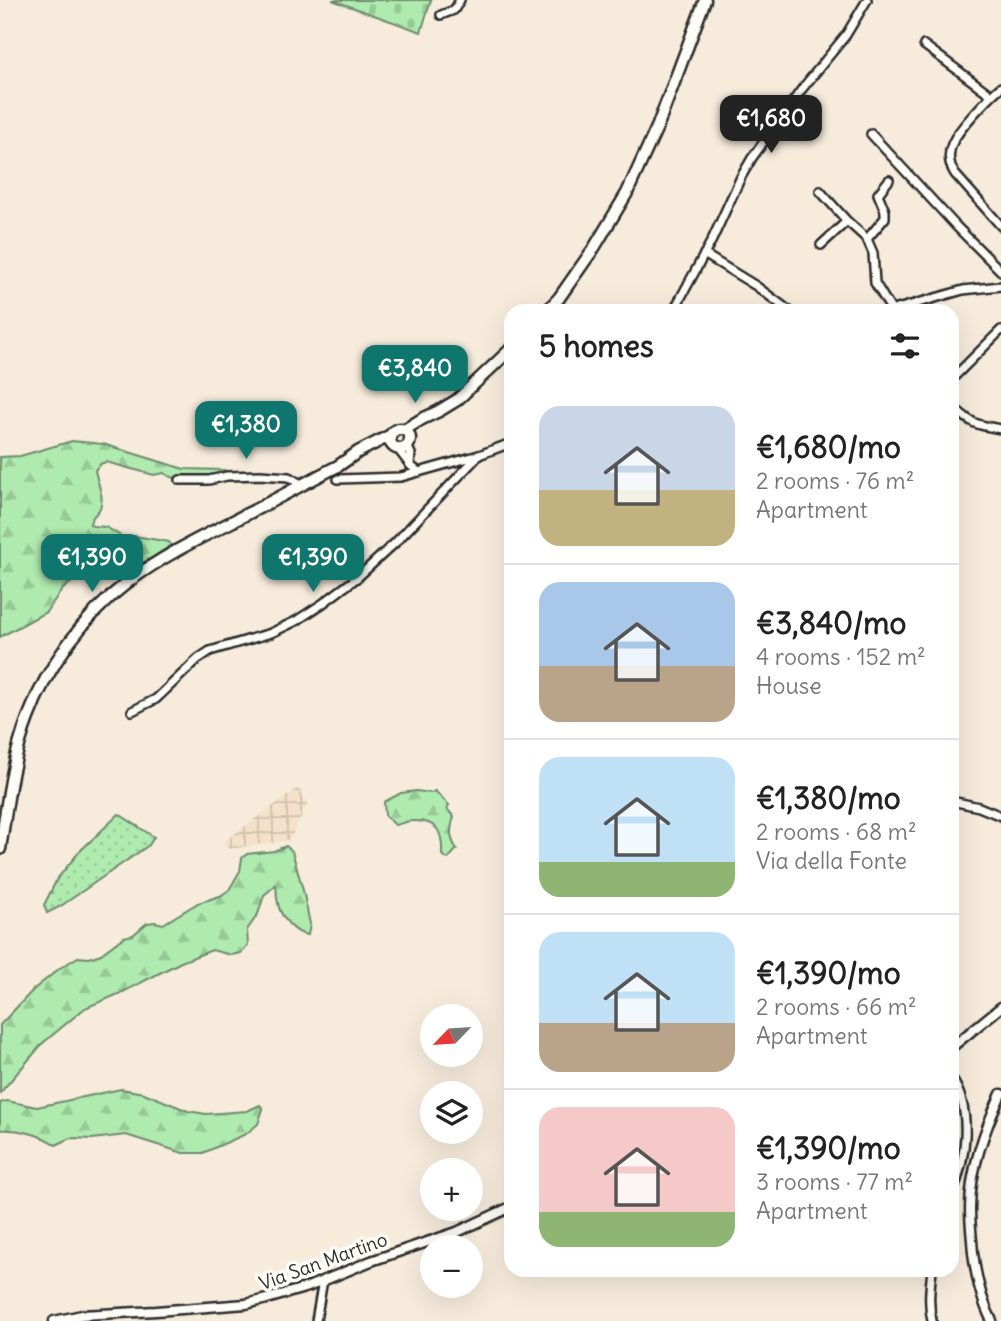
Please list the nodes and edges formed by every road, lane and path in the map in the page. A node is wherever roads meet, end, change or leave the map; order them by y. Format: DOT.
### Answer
graph roads {
  1 [pos="460,0"];
  2 [pos="705,0"];
  3 [pos="867,0"];
  4 [pos="441,15"];
  5 [pos="924,45"];
  6 [pos="1001,87"];
  7 [pos="991,95"];
  8 [pos="871,134"];
  9 [pos="890,180"];
  10 [pos="820,191"];
  11 [pos="847,220"];
  12 [pos="1001,226"];
  13 [pos="867,239"];
  14 [pos="821,245"];
  15 [pos="704,254"];
  16 [pos="1001,271"];
  17 [pos="1001,286"];
  18 [pos="553,304"];
  19 [pos="677,304"];
  20 [pos="780,304"];
  21 [pos="887,304"];
  22 [pos="915,304"];
  23 [pos="1001,330"];
  24 [pos="504,356"];
  25 [pos="959,372"];
  26 [pos="439,411"];
  27 [pos="959,412"];
  28 [pos="1001,429"];
  29 [pos="404,430"];
  30 [pos="391,435"];
  31 [pos="402,445"];
  32 [pos="504,446"];
  33 [pos="479,455"];
  34 [pos="338,466"];
  35 [pos="419,472"];
  36 [pos="338,479"];
  37 [pos="180,480"];
  38 [pos="303,485"];
  39 [pos="132,711"];
  40 [pos="959,802"];
  41 [pos="1001,816"];
  42 [pos="0,849"];
  43 [pos="1001,1006"];
  44 [pos="959,1041"];
  45 [pos="959,1093"];
  46 [pos="1001,1094"];
  47 [pos="959,1169"];
  48 [pos="504,1210"];
  49 [pos="931,1277"];
  50 [pos="323,1280"];
  51 [pos="54,1321"];
  52 [pos="316,1321"];
  53 [pos="932,1321"];
  54 [pos="992,1321"];
  1 -- 4 [label="street"];
  2 -- 18 [label="main road"];
  3 -- 15 [label="street"];
  5 -- 7 [label="street"];
  6 -- 7 [label="street"];
  7 -- 12 [label="street"];
  8 -- 16 [label="street"];
  9 -- 13 [label="street"];
  10 -- 11 [label="street"];
  11 -- 13 [label="street"];
  11 -- 14 [label="street"];
  13 -- 21 [label="street"];
  15 -- 19 [label="street"];
  15 -- 20 [label="street"];
  17 -- 22 [label="street"];
  23 -- 25 [label="street"];
  24 -- 26 [label="main road"];
  26 -- 29 [label="main road"];
  26 -- 31 [label="main road"];
  27 -- 28 [label="street"];
  29 -- 30 [label="main road"];
  29 -- 31 [label="main road"];
  30 -- 31 [label="main road"];
  30 -- 34 [label="main road"];
  31 -- 34 [label="main road"];
  31 -- 35 [label="street"];
  32 -- 33 [label="street"];
  33 -- 35 [label="street"];
  33 -- 39 [label="street"];
  34 -- 38 [label="main road"];
  35 -- 36 [label="street"];
  37 -- 38 [label="street"];
  38 -- 42 [label="main road"];
  40 -- 41 [label="street"];
  43 -- 44 [label="street"];
  45 -- 47 [label="street"];
  46 -- 54 [label="street"];
  48 -- 50 [label="street, Via San Martino"];
  49 -- 53 [label="street"];
  50 -- 51 [label="street, Via San Martino"];
  50 -- 52 [label="street"];
}
